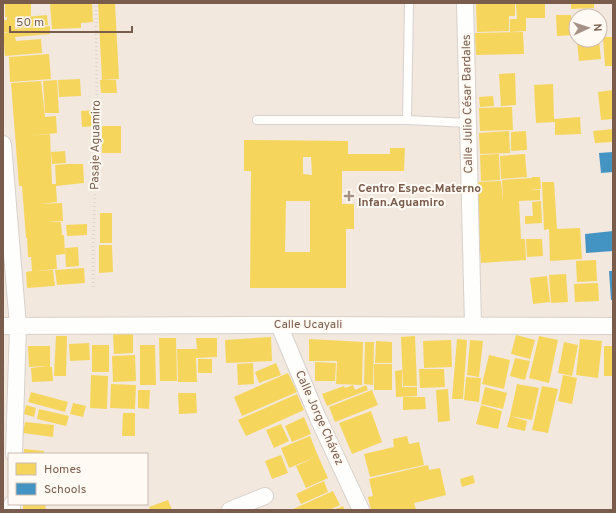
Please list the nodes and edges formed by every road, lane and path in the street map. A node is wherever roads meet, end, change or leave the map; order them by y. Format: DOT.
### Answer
graph roads {
  1 [pos="96,3"];
  2 [pos="409,3"];
  3 [pos="465,3"];
  4 [pos="257,120"];
  5 [pos="407,120"];
  6 [pos="468,124"];
  7 [pos="3,144"];
  8 [pos="93,287"];
  9 [pos="279,325"];
  10 [pos="473,325"];
  11 [pos="11,326"];
  12 [pos="613,326"];
  13 [pos="14,453"];
  14 [pos="265,496"];
  15 [pos="230,510"];
  16 [pos="361,510"];
  1 -- 8 [label="path, Pasaje Aguamiro"];
  2 -- 5 [label="lane"];
  3 -- 6 [label="street, Calle Julio César Bardales"];
  4 -- 5 [label="lane"];
  5 -- 6 [label="lane"];
  6 -- 10 [label="street, Calle Julio César Bardales"];
  7 -- 11 [label="street"];
  9 -- 10 [label="street, Calle Ucayali"];
  9 -- 11 [label="street, Calle Ucayali"];
  9 -- 16 [label="street, Calle Jorge Chávez"];
  10 -- 12 [label="street, Calle Ucayali"];
  11 -- 13 [label="street"];
  14 -- 15 [label="street"];
}
